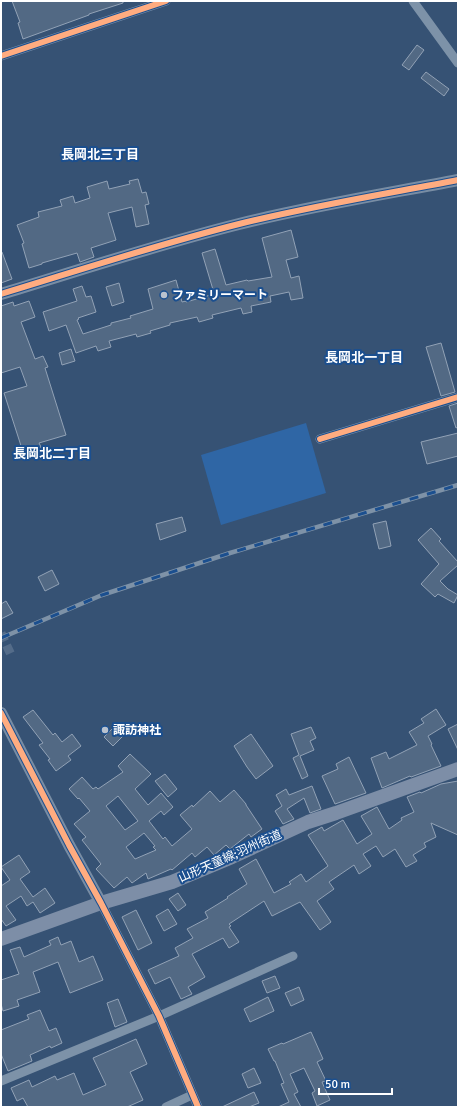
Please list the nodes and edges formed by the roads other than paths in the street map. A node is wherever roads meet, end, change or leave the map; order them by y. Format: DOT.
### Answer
graph roads {
  1 [pos="166,1"];
  2 [pos="413,1"];
  3 [pos="1,56"];
  4 [pos="458,63"];
  5 [pos="458,180"];
  6 [pos="1,294"];
  7 [pos="458,397"];
  8 [pos="320,440"];
  9 [pos="1,713"];
  10 [pos="458,769"];
  11 [pos="101,903"];
  12 [pos="1,939"];
  13 [pos="293,956"];
  14 [pos="159,1016"];
  15 [pos="1,1081"];
  16 [pos="192,1095"];
  17 [pos="166,1107"];
  18 [pos="198,1107"];
  1 -- 3 [label="street"];
  2 -- 4 [label="street"];
  5 -- 6 [label="street"];
  7 -- 8 [label="street"];
  9 -- 11 [label="street"];
  10 -- 11 [label="main road, 山形天童線;羽州街道"];
  11 -- 12 [label="main road, 山形天童線;羽州街道"];
  11 -- 14 [label="street"];
  13 -- 14 [label="street"];
  14 -- 15 [label="street"];
  14 -- 16 [label="street"];
  16 -- 17 [label="street"];
  16 -- 18 [label="street"];
}
